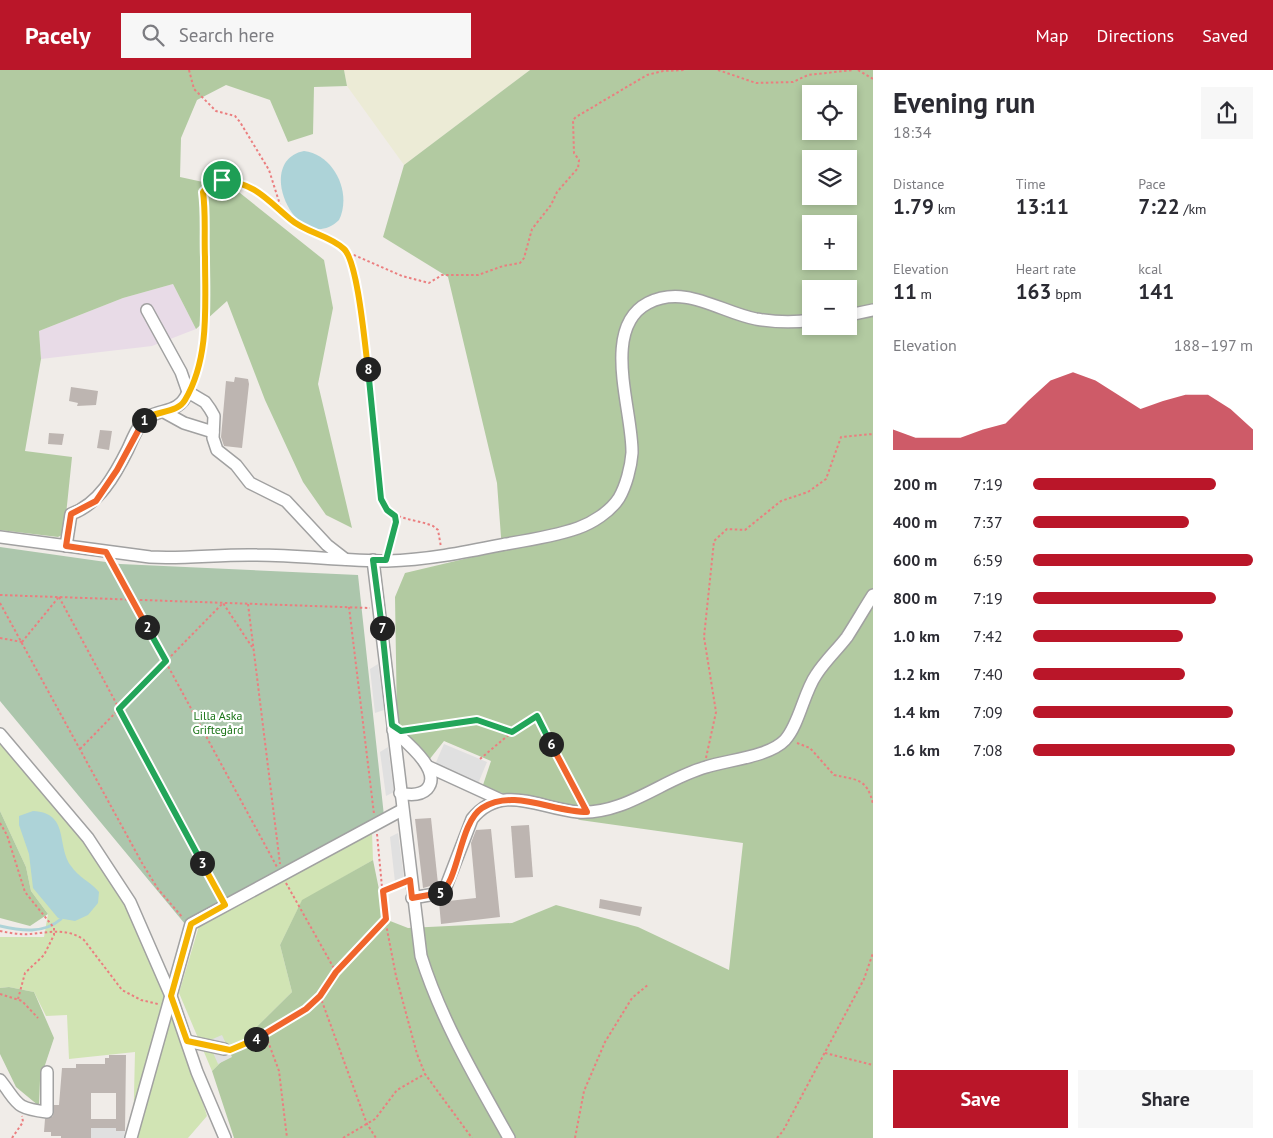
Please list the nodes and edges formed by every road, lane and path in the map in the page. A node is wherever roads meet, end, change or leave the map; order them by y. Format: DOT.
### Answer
graph roads {
  1 [pos="189,70"];
  2 [pos="685,70"];
  3 [pos="718,70"];
  4 [pos="853,70"];
  5 [pos="858,70"];
  6 [pos="873,78"];
  7 [pos="284,214"];
  8 [pos="347,252"];
  9 [pos="147,310"];
  10 [pos="873,310"];
  11 [pos="857,314"];
  12 [pos="802,322"];
  13 [pos="188,392"];
  14 [pos="164,412"];
  15 [pos="213,432"];
  16 [pos="873,434"];
  17 [pos="395,516"];
  18 [pos="0,537"];
  19 [pos="66,546"];
  20 [pos="106,552"];
  21 [pos="442,556"];
  22 [pos="346,559"];
  23 [pos="373,560"];
  24 [pos="386,560"];
  25 [pos="0,595"];
  26 [pos="873,595"];
  27 [pos="58,597"];
  28 [pos="132,600"];
  29 [pos="0,603"];
  30 [pos="223,603"];
  31 [pos="248,604"];
  32 [pos="349,608"];
  33 [pos="380,608"];
  34 [pos="0,638"];
  35 [pos="22,642"];
  36 [pos="254,649"];
  37 [pos="166,661"];
  38 [pos="119,709"];
  39 [pos="392,728"];
  40 [pos="512,732"];
  41 [pos="0,734"];
  42 [pos="784,740"];
  43 [pos="80,749"];
  44 [pos="480,759"];
  45 [pos="429,767"];
  46 [pos="704,767"];
  47 [pos="400,793"];
  48 [pos="501,800"];
  49 [pos="873,804"];
  50 [pos="402,810"];
  51 [pos="587,812"];
  52 [pos="0,822"];
  53 [pos="376,824"];
  54 [pos="282,875"];
  55 [pos="410,880"];
  56 [pos="383,891"];
  57 [pos="412,898"];
  58 [pos="225,905"];
  59 [pos="386,919"];
  60 [pos="191,924"];
  61 [pos="54,929"];
  62 [pos="0,932"];
  63 [pos="873,953"];
  64 [pos="336,972"];
  65 [pos="648,984"];
  66 [pos="0,994"];
  67 [pos="320,996"];
  68 [pos="18,999"];
  69 [pos="170,1001"];
  70 [pos="38,1018"];
  71 [pos="265,1035"];
  72 [pos="187,1041"];
  73 [pos="224,1049"];
  74 [pos="825,1053"];
  75 [pos="873,1065"];
  76 [pos="47,1072"];
  77 [pos="425,1074"];
  78 [pos="0,1080"];
  79 [pos="20,1107"];
  80 [pos="367,1124"];
  81 [pos="12,1138"];
  82 [pos="131,1138"];
  83 [pos="226,1138"];
  84 [pos="287,1138"];
  85 [pos="344,1138"];
  86 [pos="376,1138"];
  87 [pos="472,1138"];
  88 [pos="508,1138"];
  89 [pos="575,1138"];
  90 [pos="777,1138"];
  1 -- 7 [label="path"];
  2 -- 8 [label="path"];
  3 -- 4 [label="path"];
  5 -- 6 [label="path"];
  7 -- 8 [label="path"];
  7 -- 13 [label="path"];
  8 -- 17 [label="path"];
  9 -- 13 [label="street"];
  10 -- 11 [label="street"];
  12 -- 21 [label="street"];
  13 -- 14 [label="street"];
  13 -- 15 [label="street"];
  14 -- 15 [label="street"];
  14 -- 19 [label="street"];
  15 -- 22 [label="street"];
  16 -- 46 [label="path"];
  17 -- 21 [label="path"];
  17 -- 24 [label="path"];
  18 -- 19 [label="street"];
  19 -- 20 [label="street"];
  20 -- 22 [label="street"];
  20 -- 28 [label="path"];
  21 -- 24 [label="street"];
  22 -- 23 [label="street"];
  23 -- 24 [label="street"];
  23 -- 33 [label="street"];
  25 -- 27 [label="path"];
  26 -- 42 [label="street"];
  27 -- 28 [label="path"];
  27 -- 35 [label="path"];
  27 -- 38 [label="path"];
  28 -- 30 [label="path"];
  28 -- 37 [label="path"];
  29 -- 35 [label="path"];
  30 -- 31 [label="path"];
  30 -- 36 [label="path"];
  30 -- 37 [label="path"];
  31 -- 32 [label="path"];
  31 -- 36 [label="path"];
  32 -- 33 [label="path"];
  32 -- 53 [label="path"];
  33 -- 39 [label="street"];
  34 -- 35 [label="path"];
  35 -- 43 [label="path"];
  36 -- 54 [label="path"];
  37 -- 38 [label="path"];
  37 -- 54 [label="path"];
  38 -- 43 [label="path"];
  38 -- 58 [label="path"];
  39 -- 40 [label="path"];
  39 -- 45 [label="street"];
  39 -- 47 [label="street"];
  40 -- 44 [label="path"];
  40 -- 51 [label="path"];
  41 -- 69 [label="street"];
  42 -- 46 [label="street"];
  42 -- 49 [label="path"];
  43 -- 60 [label="path"];
  45 -- 47 [label="street"];
  45 -- 48 [label="street"];
  46 -- 51 [label="street"];
  47 -- 50 [label="street"];
  48 -- 51 [label="street"];
  48 -- 57 [label="street"];
  50 -- 53 [label="street"];
  50 -- 55 [label="street"];
  52 -- 61 [label="path"];
  53 -- 54 [label="street"];
  53 -- 56 [label="path"];
  54 -- 58 [label="street"];
  54 -- 64 [label="path"];
  55 -- 56 [label="path"];
  55 -- 57 [label="street"];
  56 -- 59 [label="path"];
  57 -- 88 [label="street"];
  58 -- 60 [label="street"];
  59 -- 64 [label="path"];
  59 -- 77 [label="path"];
  60 -- 69 [label="street"];
  61 -- 62 [label="path"];
  61 -- 68 [label="path"];
  61 -- 69 [label="path"];
  63 -- 74 [label="path"];
  64 -- 67 [label="path"];
  65 -- 89 [label="path"];
  66 -- 68 [label="path"];
  67 -- 71 [label="path"];
  67 -- 80 [label="path"];
  68 -- 70 [label="path"];
  69 -- 72 [label="street"];
  69 -- 82 [label="street"];
  71 -- 73 [label="path"];
  71 -- 84 [label="path"];
  72 -- 73 [label="street"];
  72 -- 83 [label="street"];
  74 -- 75 [label="path"];
  74 -- 90 [label="path"];
  76 -- 79 [label="street"];
  77 -- 80 [label="path"];
  77 -- 87 [label="path"];
  78 -- 79 [label="street"];
  79 -- 81 [label="path"];
  80 -- 85 [label="path"];
  80 -- 86 [label="path"];
}
